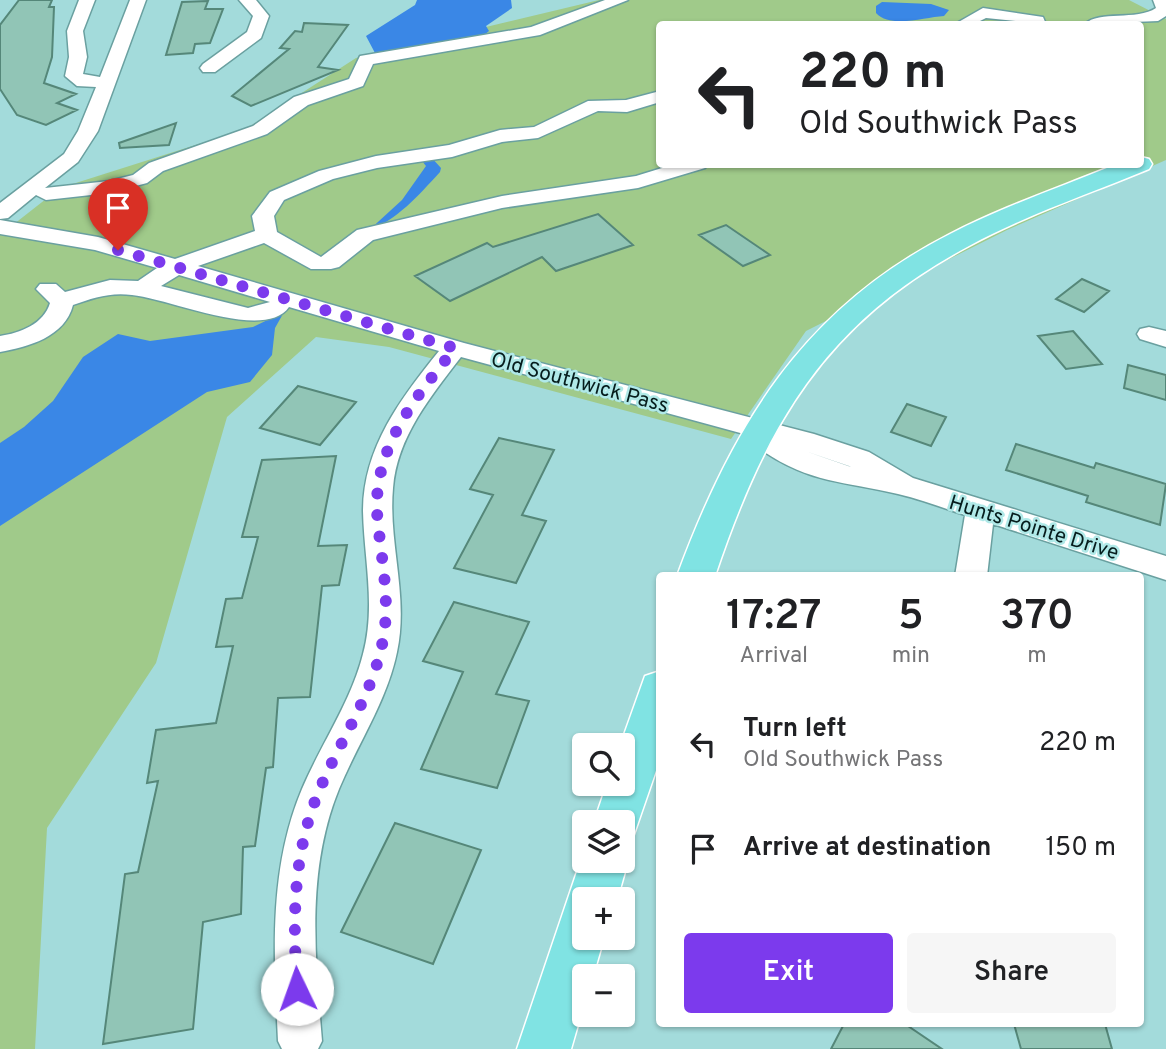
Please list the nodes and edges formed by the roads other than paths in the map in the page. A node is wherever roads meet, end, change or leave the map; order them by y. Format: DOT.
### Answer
graph roads {
  1 [pos="87,0"];
  2 [pos="138,0"];
  3 [pos="247,0"];
  4 [pos="620,0"];
  5 [pos="981,7"];
  6 [pos="1163,8"];
  7 [pos="1012,20"];
  8 [pos="966,21"];
  9 [pos="1138,21"];
  10 [pos="209,68"];
  11 [pos="106,82"];
  12 [pos="656,97"];
  13 [pos="1166,154"];
  14 [pos="1144,162"];
  15 [pos="685,168"];
  16 [pos="1131,168"];
  17 [pos="46,194"];
  18 [pos="0,213"];
  19 [pos="0,227"];
  20 [pos="267,235"];
  21 [pos="331,262"];
  22 [pos="179,268"];
  23 [pos="143,289"];
  24 [pos="296,290"];
  25 [pos="276,307"];
  26 [pos="0,344"];
  27 [pos="455,348"];
  28 [pos="755,431"];
  29 [pos="980,511"];
  30 [pos="1166,568"];
  31 [pos="697,572"];
  32 [pos="972,572"];
  33 [pos="656,701"];
  34 [pos="621,810"];
  35 [pos="575,950"];
  36 [pos="300,1041"];
  37 [pos="544,1049"];
  1 -- 11 [label="street"];
  2 -- 11 [label="street"];
  3 -- 10 [label="street"];
  4 -- 17 [label="street"];
  5 -- 7 [label="street"];
  5 -- 8 [label="street"];
  6 -- 9 [label="street"];
  11 -- 18 [label="street"];
  12 -- 20 [label="street"];
  13 -- 14 [label="main road"];
  15 -- 21 [label="street"];
  16 -- 28 [label="main road"];
  19 -- 22 [label="street, Old Southwick Pass"];
  20 -- 21 [label="street"];
  20 -- 22 [label="street"];
  21 -- 24 [label="street"];
  22 -- 23 [label="street"];
  22 -- 27 [label="street, Old Southwick Pass"];
  23 -- 25 [label="street"];
  23 -- 26 [label="street"];
  27 -- 28 [label="street, Old Southwick Pass"];
  27 -- 36 [label="street"];
  28 -- 29 [label="street, Hunts Pointe Drive"];
  28 -- 31 [label="main road"];
  29 -- 30 [label="street, Hunts Pointe Drive"];
  29 -- 32 [label="street"];
  33 -- 34 [label="main road"];
  35 -- 37 [label="main road"];
}
